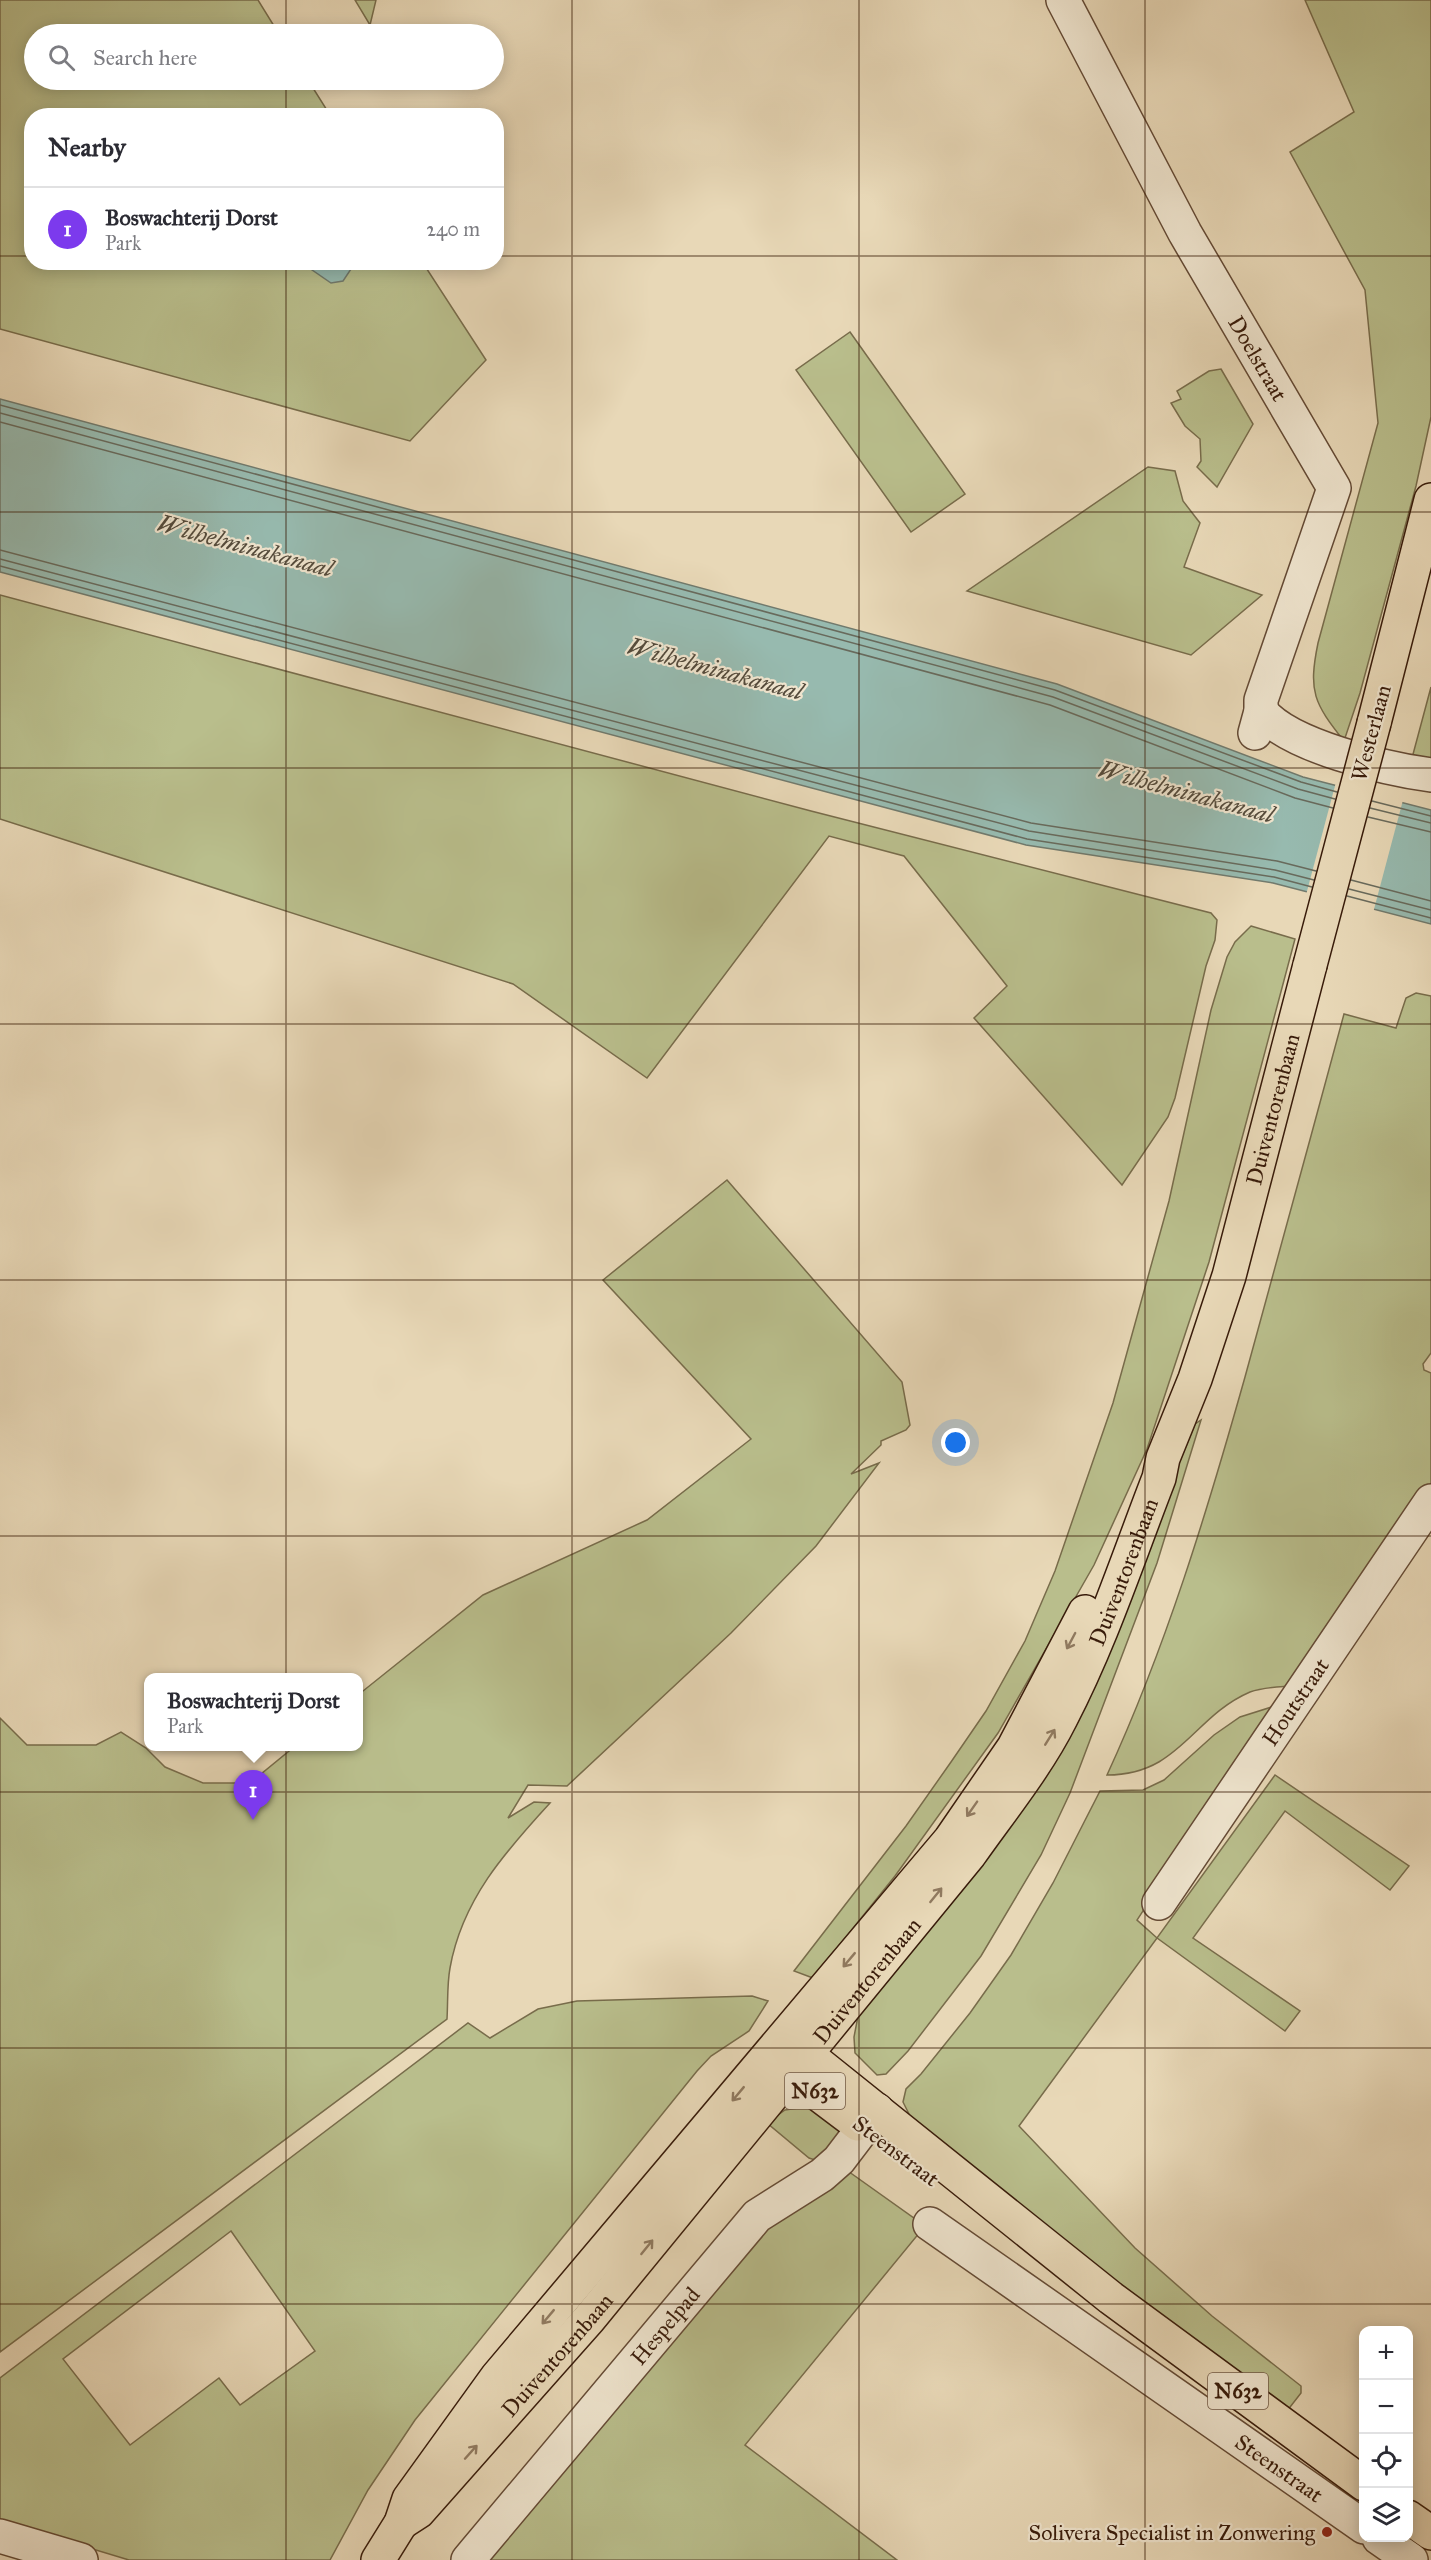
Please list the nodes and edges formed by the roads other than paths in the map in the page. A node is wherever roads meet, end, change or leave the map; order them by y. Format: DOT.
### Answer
graph roads {
  1 [pos="1063,0"];
  2 [pos="1431,500"];
  3 [pos="1431,775"];
  4 [pos="1310,965"];
  5 [pos="1431,1501"];
  6 [pos="1159,1904"];
  7 [pos="789,2057"];
  8 [pos="870,2119"];
  9 [pos="930,2224"];
  10 [pos="1313,2447"];
  11 [pos="1292,2477"];
  12 [pos="1359,2480"];
  13 [pos="1413,2520"];
  14 [pos="1359,2524"];
  15 [pos="1431,2533"];
  16 [pos="0,2536"];
  17 [pos="1385,2542"];
  18 [pos="1431,2546"];
  19 [pos="81,2560"];
  20 [pos="378,2560"];
  21 [pos="468,2560"];
  22 [pos="1412,2560"];
  23 [pos="1421,2560"];
  1 -- 3 [label="street, Doelstraat"];
  2 -- 4 [label="main road, Westerlaan, bridge"];
  4 -- 7 [label="main road, Duiventorenbaan"];
  5 -- 6 [label="street, Houtstraat"];
  7 -- 8 [label="main road, Steenstraat / N632"];
  7 -- 20 [label="main road, Duiventorenbaan"];
  8 -- 10 [label="main road, Steenstraat / N632"];
  8 -- 21 [label="street, Hespelpad"];
  9 -- 11 [label="street, Steenstraat"];
  10 -- 11 [label="street"];
  10 -- 12 [label="main road, Steenstraat / N632"];
  11 -- 14 [label="street, Steenstraat"];
  13 -- 15 [label="main road"];
  16 -- 19 [label="street"];
  17 -- 22 [label="street"];
  18 -- 23 [label="street"];
}
